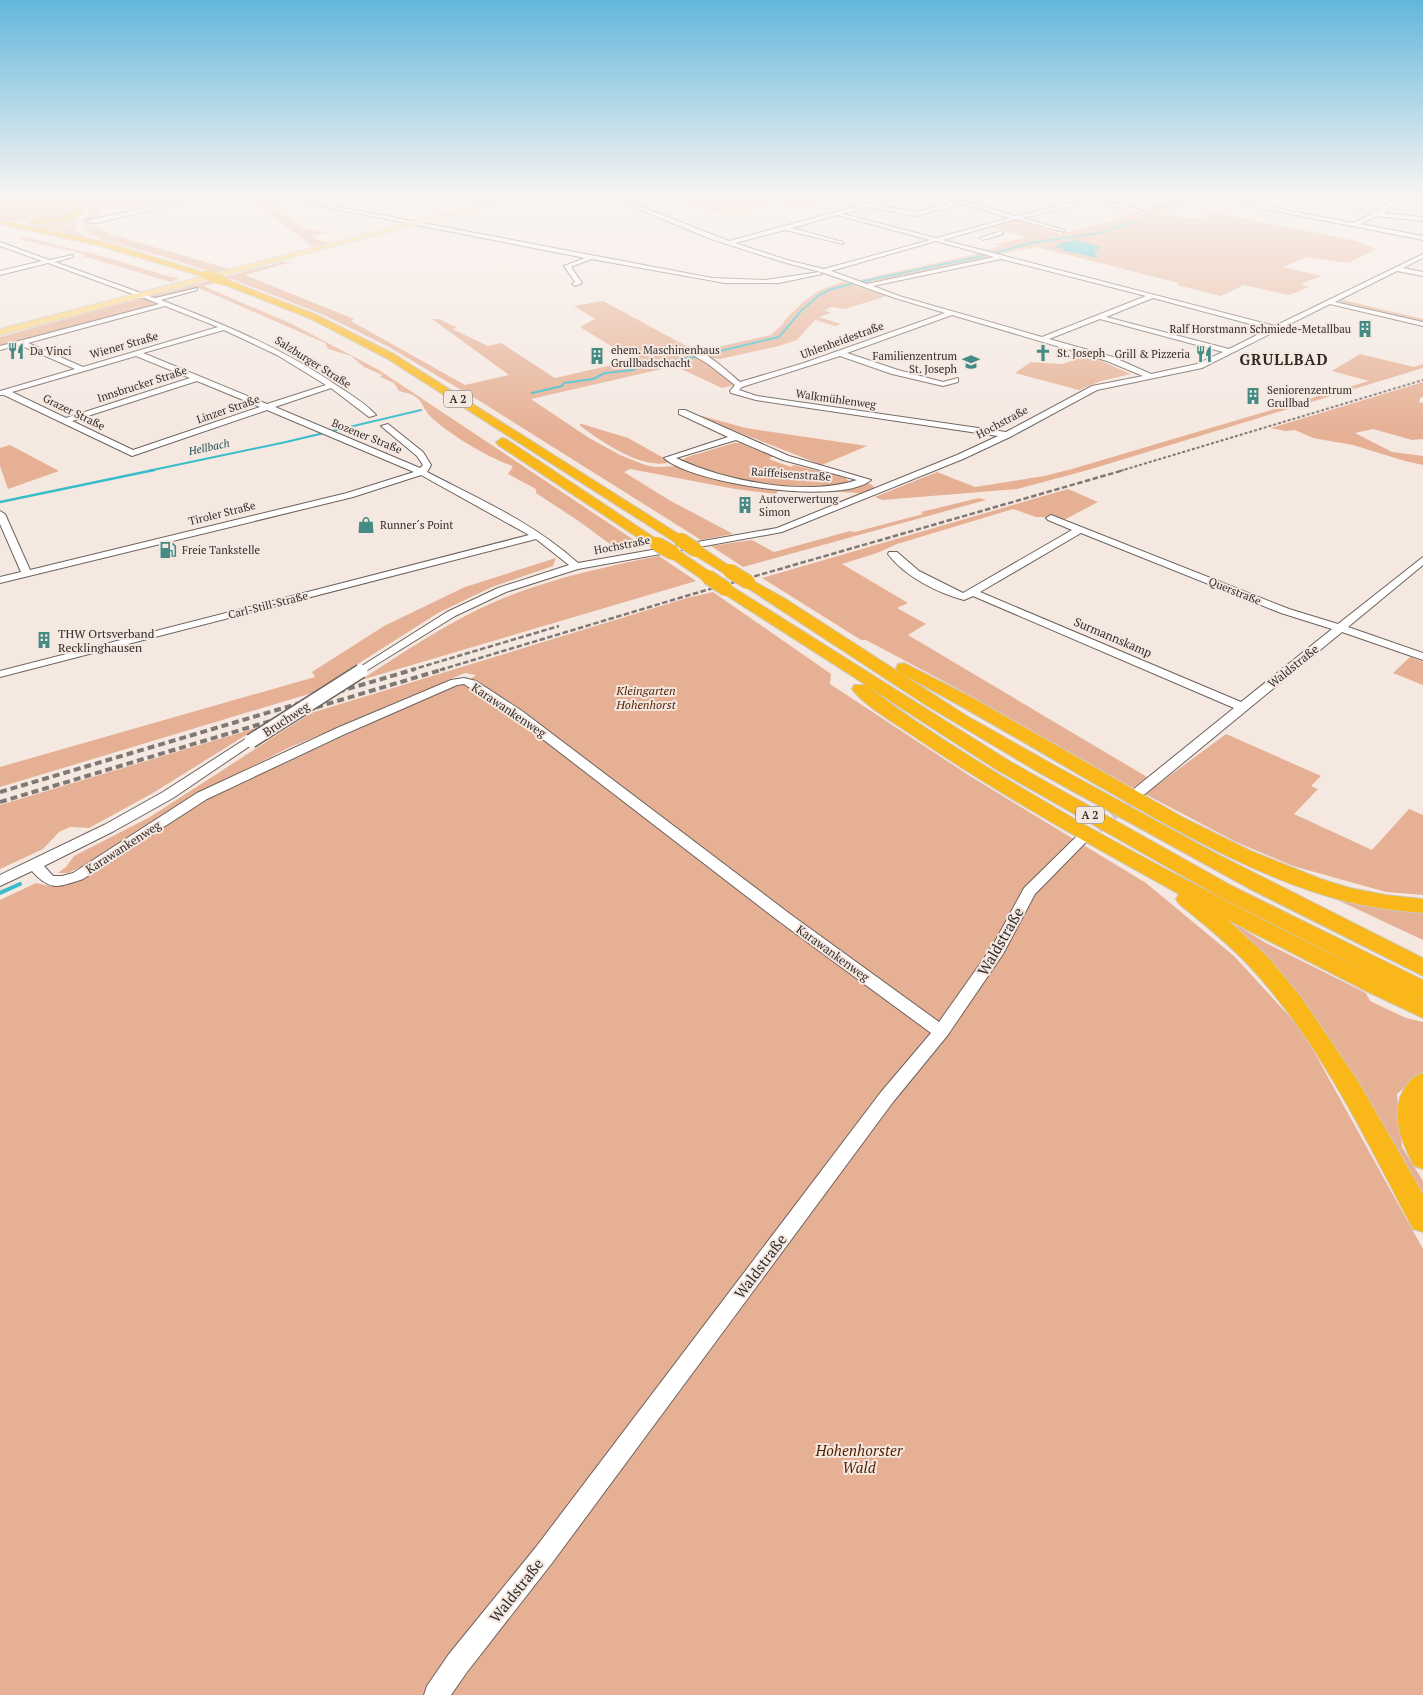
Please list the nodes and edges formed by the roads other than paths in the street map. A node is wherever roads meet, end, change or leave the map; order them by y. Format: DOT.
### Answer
graph roads {
  1 [pos="92,277"];
  2 [pos="187,277"];
  3 [pos="200,277"];
  4 [pos="216,277"];
  5 [pos="575,277"];
  6 [pos="696,277"];
  7 [pos="805,277"];
  8 [pos="837,277"];
  9 [pos="905,277"];
  10 [pos="1080,277"];
  11 [pos="1380,277"];
  12 [pos="208,280"];
  13 [pos="575,284"];
  14 [pos="864,286"];
  15 [pos="196,289"];
  16 [pos="142,296"];
  17 [pos="1153,296"];
  18 [pos="154,300"];
  19 [pos="1329,302"];
  20 [pos="165,304"];
  21 [pos="952,313"];
  22 [pos="1100,317"];
  23 [pos="1423,324"];
  24 [pos="225,327"];
  25 [pos="1274,328"];
  26 [pos="1,334"];
  27 [pos="1043,339"];
  28 [pos="20,342"];
  29 [pos="0,348"];
  30 [pos="689,349"];
  31 [pos="1229,351"];
  32 [pos="136,353"];
  33 [pos="840,353"];
  34 [pos="378,363"];
  35 [pos="82,369"];
  36 [pos="1150,376"];
  37 [pos="198,378"];
  38 [pos="956,380"];
  39 [pos="332,385"];
  40 [pos="739,385"];
  41 [pos="3,392"];
  42 [pos="268,407"];
  43 [pos="682,412"];
  44 [pos="372,415"];
  45 [pos="65,421"];
  46 [pos="385,426"];
  47 [pos="1007,435"];
  48 [pos="493,436"];
  49 [pos="736,438"];
  50 [pos="132,453"];
  51 [pos="422,472"];
  52 [pos="867,480"];
  53 [pos="890,486"];
  54 [pos="0,514"];
  55 [pos="1051,518"];
  56 [pos="1079,530"];
  57 [pos="536,536"];
  58 [pos="893,554"];
  59 [pos="1423,560"];
  60 [pos="576,566"];
  61 [pos="27,573"];
  62 [pos="0,580"];
  63 [pos="972,592"];
  64 [pos="789,608"];
  65 [pos="770,617"];
  66 [pos="1340,628"];
  67 [pos="1423,657"];
  68 [pos="0,674"];
  69 [pos="1242,707"];
  70 [pos="1140,791"];
  71 [pos="1091,840"];
  72 [pos="35,865"];
  73 [pos="0,881"];
  74 [pos="1275,894"];
  75 [pos="1423,906"];
  76 [pos="1423,956"];
  77 [pos="1423,968"];
  78 [pos="1423,990"];
  79 [pos="1423,1009"];
  80 [pos="941,1032"];
  81 [pos="1423,1083"];
  82 [pos="1423,1158"];
  83 [pos="1423,1220"];
  84 [pos="436,1695"];
  1 -- 16 [label="street, Salzburger Straße"];
  2 -- 12 [label="highway, A 2"];
  3 -- 12 [label="highway, A 2"];
  4 -- 16 [label="main road"];
  5 -- 13 [label="street"];
  6 -- 7 [label="street"];
  8 -- 14 [label="street"];
  9 -- 14 [label="street"];
  10 -- 17 [label="street"];
  11 -- 19 [label="street, Hochstraße"];
  12 -- 34 [label="highway, A 2"];
  12 -- 64 [label="highway, A 2, bridge"];
  14 -- 21 [label="street"];
  15 -- 18 [label="street"];
  16 -- 18 [label="street, Salzburger Straße"];
  16 -- 26 [label="main road"];
  17 -- 22 [label="street"];
  17 -- 25 [label="street"];
  18 -- 20 [label="street, Salzburger Straße"];
  19 -- 23 [label="street"];
  19 -- 25 [label="street, Hochstraße"];
  20 -- 24 [label="street, Salzburger Straße"];
  20 -- 28 [label="street"];
  21 -- 27 [label="street"];
  21 -- 33 [label="street, Uhlenheidestraße"];
  22 -- 27 [label="street"];
  22 -- 31 [label="street"];
  24 -- 32 [label="street, Wiener Straße"];
  24 -- 39 [label="street, Salzburger Straße"];
  25 -- 31 [label="street, Hochstraße"];
  27 -- 36 [label="street"];
  28 -- 29 [label="street"];
  28 -- 35 [label="street"];
  30 -- 40 [label="street, Walkmühlenweg"];
  31 -- 36 [label="street, Hochstraße"];
  32 -- 35 [label="street, Wiener Straße"];
  32 -- 37 [label="street, Bozener Straße"];
  33 -- 38 [label="street"];
  33 -- 40 [label="street, Uhlenheidestraße"];
  35 -- 41 [label="street, Wiener Straße"];
  36 -- 47 [label="street, Hochstraße"];
  37 -- 42 [label="street, Bozener Straße"];
  37 -- 45 [label="street, Innsbrucker Straße"];
  39 -- 42 [label="street, Linzer Straße"];
  39 -- 44 [label="street, Salzburger Straße"];
  40 -- 47 [label="street, Walkmühlenweg"];
  41 -- 45 [label="street, Grazer Straße"];
  42 -- 50 [label="street, Linzer Straße"];
  42 -- 51 [label="street, Bozener Straße"];
  43 -- 49 [label="street, Raiffeisenstraße"];
  45 -- 50 [label="street, Grazer Straße"];
  46 -- 51 [label="street"];
  47 -- 53 [label="street, Hochstraße"];
  48 -- 65 [label="highway, A 2, bridge"];
  49 -- 52 [label="street, Raiffeisenstraße"];
  49 -- 52 [label="street, Raiffeisenstraße"];
  51 -- 57 [label="street, Bozener Straße"];
  51 -- 61 [label="street, Tiroler Straße"];
  52 -- 53 [label="street, Raiffeisenstraße"];
  53 -- 60 [label="street, Hochstraße"];
  54 -- 61 [label="street"];
  55 -- 56 [label="street, Querstraße"];
  56 -- 63 [label="street"];
  56 -- 66 [label="street, Querstraße"];
  57 -- 60 [label="street, Bozener Straße"];
  57 -- 68 [label="street, Carl-Still-Straße"];
  58 -- 63 [label="street, Surmannskamp"];
  59 -- 66 [label="street, Waldstraße"];
  60 -- 72 [label="street, Bruchweg, bridge"];
  61 -- 62 [label="street, Tiroler Straße"];
  63 -- 69 [label="street, Surmannskamp"];
  64 -- 74 [label="highway, A 2"];
  64 -- 75 [label="highway"];
  65 -- 71 [label="highway"];
  65 -- 78 [label="highway, A 2"];
  66 -- 67 [label="street, Querstraße"];
  66 -- 69 [label="street, Waldstraße"];
  69 -- 70 [label="street, Waldstraße"];
  71 -- 79 [label="highway"];
  71 -- 80 [label="street, Waldstraße"];
  71 -- 83 [label="highway"];
  72 -- 73 [label="street, Bruchweg"];
  72 -- 80 [label="street, Karawankenweg"];
  74 -- 76 [label="highway"];
  74 -- 77 [label="highway, A 2"];
  80 -- 84 [label="street, Waldstraße"];
  81 -- 82 [label="highway"];
}
